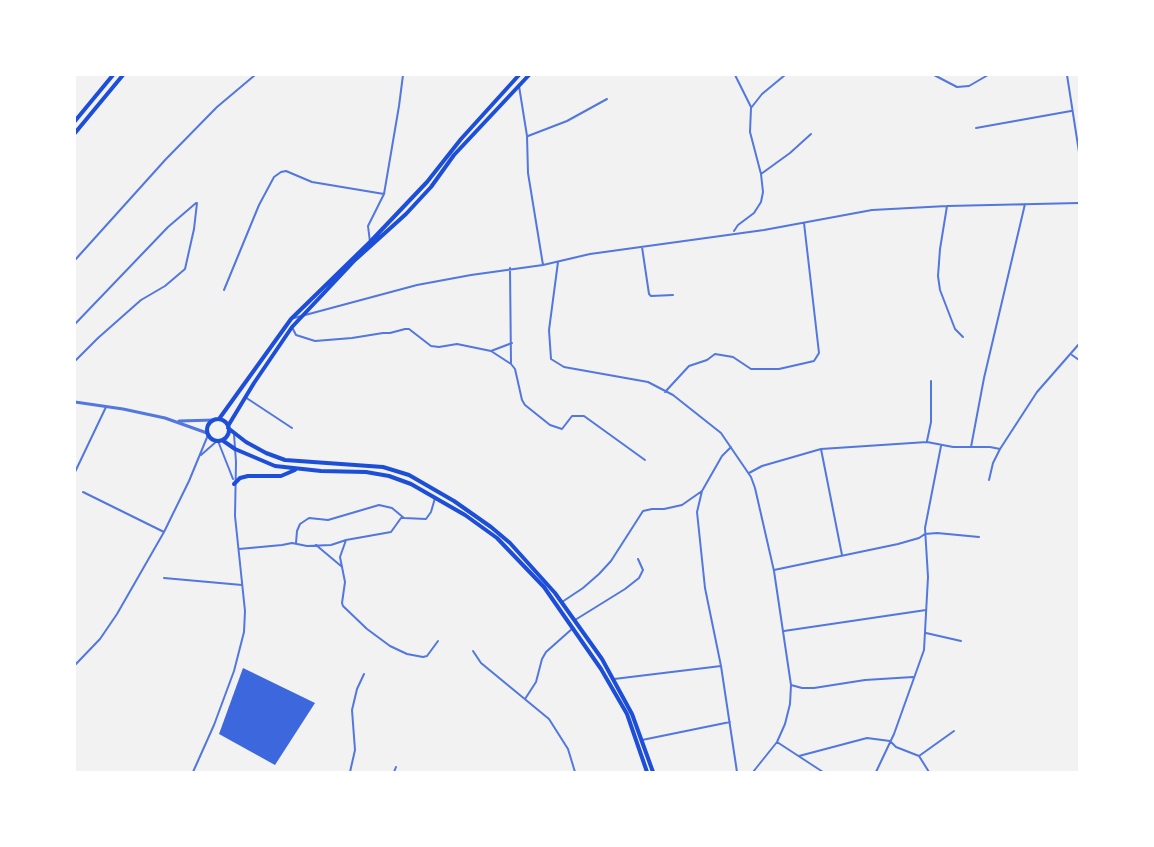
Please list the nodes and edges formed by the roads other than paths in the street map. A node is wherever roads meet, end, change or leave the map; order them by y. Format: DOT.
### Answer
graph roads {
  1 [pos="113,75"];
  2 [pos="123,75"];
  3 [pos="255,75"];
  4 [pos="403,75"];
  5 [pos="519,75"];
  6 [pos="529,75"];
  7 [pos="735,75"];
  8 [pos="784,75"];
  9 [pos="934,75"];
  10 [pos="988,75"];
  11 [pos="1066,75"];
  12 [pos="519,86"];
  13 [pos="607,99"];
  14 [pos="751,108"];
  15 [pos="1071,111"];
  16 [pos="75,121"];
  17 [pos="976,128"];
  18 [pos="75,133"];
  19 [pos="811,134"];
  20 [pos="527,136"];
  21 [pos="1079,152"];
  22 [pos="761,174"];
  23 [pos="384,194"];
  24 [pos="1079,203"];
  25 [pos="1024,204"];
  26 [pos="947,206"];
  27 [pos="804,223"];
  28 [pos="733,233"];
  29 [pos="370,242"];
  30 [pos="642,247"];
  31 [pos="75,260"];
  32 [pos="558,262"];
  33 [pos="543,265"];
  34 [pos="510,268"];
  35 [pos="224,290"];
  36 [pos="673,295"];
  37 [pos="304,316"];
  38 [pos="291,319"];
  39 [pos="75,324"];
  40 [pos="292,327"];
  41 [pos="963,337"];
  42 [pos="512,343"];
  43 [pos="1079,344"];
  44 [pos="491,351"];
  45 [pos="1071,354"];
  46 [pos="1079,360"];
  47 [pos="75,361"];
  48 [pos="512,364"];
  49 [pos="931,381"];
  50 [pos="665,392"];
  51 [pos="245,397"];
  52 [pos="75,402"];
  53 [pos="106,407"];
  54 [pos="217,420"];
  55 [pos="177,421"];
  56 [pos="228,427"];
  57 [pos="292,429"];
  58 [pos="207,434"];
  59 [pos="234,434"];
  60 [pos="219,440"];
  61 [pos="927,442"];
  62 [pos="941,446"];
  63 [pos="731,447"];
  64 [pos="971,447"];
  65 [pos="235,449"];
  66 [pos="820,449"];
  67 [pos="1000,449"];
  68 [pos="199,457"];
  69 [pos="645,460"];
  70 [pos="297,469"];
  71 [pos="75,472"];
  72 [pos="749,473"];
  73 [pos="989,480"];
  74 [pos="234,483"];
  75 [pos="702,491"];
  76 [pos="83,492"];
  77 [pos="435,498"];
  78 [pos="404,518"];
  79 [pos="164,532"];
  80 [pos="925,534"];
  81 [pos="979,537"];
  82 [pos="346,540"];
  83 [pos="296,543"];
  84 [pos="316,545"];
  85 [pos="238,549"];
  86 [pos="842,556"];
  87 [pos="638,559"];
  88 [pos="341,566"];
  89 [pos="774,571"];
  90 [pos="164,578"];
  91 [pos="242,585"];
  92 [pos="561,602"];
  93 [pos="926,610"];
  94 [pos="575,620"];
  95 [pos="573,628"];
  96 [pos="784,631"];
  97 [pos="926,633"];
  98 [pos="438,641"];
  99 [pos="961,641"];
  100 [pos="473,651"];
  101 [pos="75,665"];
  102 [pos="721,666"];
  103 [pos="364,674"];
  104 [pos="913,677"];
  105 [pos="614,679"];
  106 [pos="791,685"];
  107 [pos="525,699"];
  108 [pos="729,722"];
  109 [pos="954,731"];
  110 [pos="642,740"];
  111 [pos="890,741"];
  112 [pos="777,742"];
  113 [pos="800,756"];
  114 [pos="918,756"];
  115 [pos="396,767"];
  116 [pos="193,772"];
  117 [pos="350,772"];
  118 [pos="394,772"];
  119 [pos="575,772"];
  120 [pos="647,772"];
  121 [pos="653,772"];
  122 [pos="737,772"];
  123 [pos="753,772"];
  124 [pos="823,772"];
  125 [pos="876,772"];
  126 [pos="929,772"];
  1 -- 16 [label="main road"];
  2 -- 18 [label="main road"];
  3 -- 31 [label="street"];
  4 -- 23 [label="street"];
  5 -- 29 [label="main road"];
  6 -- 12 [label="main road"];
  7 -- 14 [label="street"];
  8 -- 14 [label="street"];
  9 -- 10 [label="street"];
  11 -- 15 [label="street"];
  12 -- 20 [label="street"];
  12 -- 37 [label="main road"];
  13 -- 20 [label="street"];
  14 -- 22 [label="street"];
  15 -- 17 [label="street"];
  15 -- 21 [label="street"];
  19 -- 22 [label="street"];
  20 -- 33 [label="street"];
  22 -- 28 [label="street"];
  23 -- 29 [label="street"];
  23 -- 35 [label="street"];
  24 -- 25 [label="street"];
  25 -- 26 [label="street"];
  25 -- 64 [label="street"];
  26 -- 27 [label="street"];
  26 -- 41 [label="street"];
  27 -- 28 [label="street"];
  27 -- 50 [label="street"];
  28 -- 30 [label="street"];
  29 -- 38 [label="main road"];
  30 -- 32 [label="street"];
  30 -- 36 [label="street"];
  32 -- 33 [label="street"];
  32 -- 50 [label="street"];
  33 -- 34 [label="street"];
  34 -- 37 [label="street"];
  34 -- 42 [label="street"];
  37 -- 38 [label="street"];
  37 -- 40 [label="main road"];
  38 -- 54 [label="main road"];
  39 -- 47 [label="street"];
  40 -- 44 [label="street"];
  40 -- 51 [label="main road"];
  42 -- 44 [label="street"];
  42 -- 48 [label="street"];
  43 -- 45 [label="street"];
  44 -- 48 [label="street"];
  45 -- 46 [label="street"];
  45 -- 67 [label="street"];
  48 -- 69 [label="street"];
  49 -- 61 [label="street"];
  50 -- 63 [label="street"];
  51 -- 56 [label="main road"];
  51 -- 57 [label="street"];
  52 -- 53 [label="street"];
  53 -- 55 [label="street"];
  53 -- 71 [label="street"];
  54 -- 55 [label="street"];
  54 -- 56 [label="main road"];
  54 -- 58 [label="main road"];
  55 -- 58 [label="street"];
  56 -- 59 [label="main road"];
  56 -- 60 [label="main road"];
  58 -- 60 [label="main road"];
  58 -- 68 [label="street"];
  59 -- 65 [label="street"];
  59 -- 92 [label="main road"];
  60 -- 65 [label="main road"];
  60 -- 68 [label="street"];
  60 -- 74 [label="street"];
  61 -- 62 [label="street"];
  61 -- 66 [label="street"];
  62 -- 64 [label="street"];
  62 -- 80 [label="street"];
  63 -- 72 [label="street"];
  63 -- 75 [label="street"];
  64 -- 67 [label="street"];
  65 -- 70 [label="main road"];
  65 -- 74 [label="street"];
  66 -- 72 [label="street"];
  66 -- 86 [label="street"];
  67 -- 73 [label="street"];
  68 -- 79 [label="street"];
  70 -- 74 [label="main road"];
  70 -- 77 [label="main road"];
  72 -- 89 [label="street"];
  74 -- 85 [label="street"];
  75 -- 92 [label="street"];
  75 -- 102 [label="street"];
  76 -- 79 [label="street"];
  77 -- 78 [label="street"];
  77 -- 95 [label="main road"];
  78 -- 82 [label="street"];
  78 -- 83 [label="street"];
  79 -- 101 [label="street"];
  80 -- 81 [label="street"];
  80 -- 86 [label="street"];
  80 -- 93 [label="street"];
  82 -- 84 [label="street"];
  82 -- 88 [label="street"];
  83 -- 84 [label="street"];
  83 -- 85 [label="street"];
  84 -- 88 [label="street"];
  85 -- 91 [label="street"];
  86 -- 89 [label="street"];
  87 -- 94 [label="street"];
  88 -- 98 [label="street"];
  89 -- 96 [label="street"];
  90 -- 91 [label="street"];
  91 -- 116 [label="street"];
  92 -- 94 [label="main road"];
  93 -- 96 [label="street"];
  93 -- 97 [label="street"];
  94 -- 105 [label="main road"];
  95 -- 107 [label="street"];
  95 -- 120 [label="main road"];
  96 -- 106 [label="street"];
  97 -- 99 [label="street"];
  97 -- 104 [label="street"];
  100 -- 107 [label="street"];
  102 -- 105 [label="street"];
  102 -- 108 [label="street"];
  103 -- 117 [label="street"];
  104 -- 106 [label="street"];
  104 -- 111 [label="street"];
  105 -- 110 [label="main road"];
  106 -- 112 [label="street"];
  107 -- 119 [label="street"];
  108 -- 110 [label="street"];
  108 -- 122 [label="street"];
  109 -- 114 [label="street"];
  110 -- 121 [label="main road"];
  111 -- 113 [label="street"];
  111 -- 114 [label="street"];
  111 -- 125 [label="street"];
  112 -- 113 [label="street"];
  112 -- 123 [label="street"];
  113 -- 124 [label="street"];
  114 -- 126 [label="street"];
  115 -- 118 [label="street"];
}
